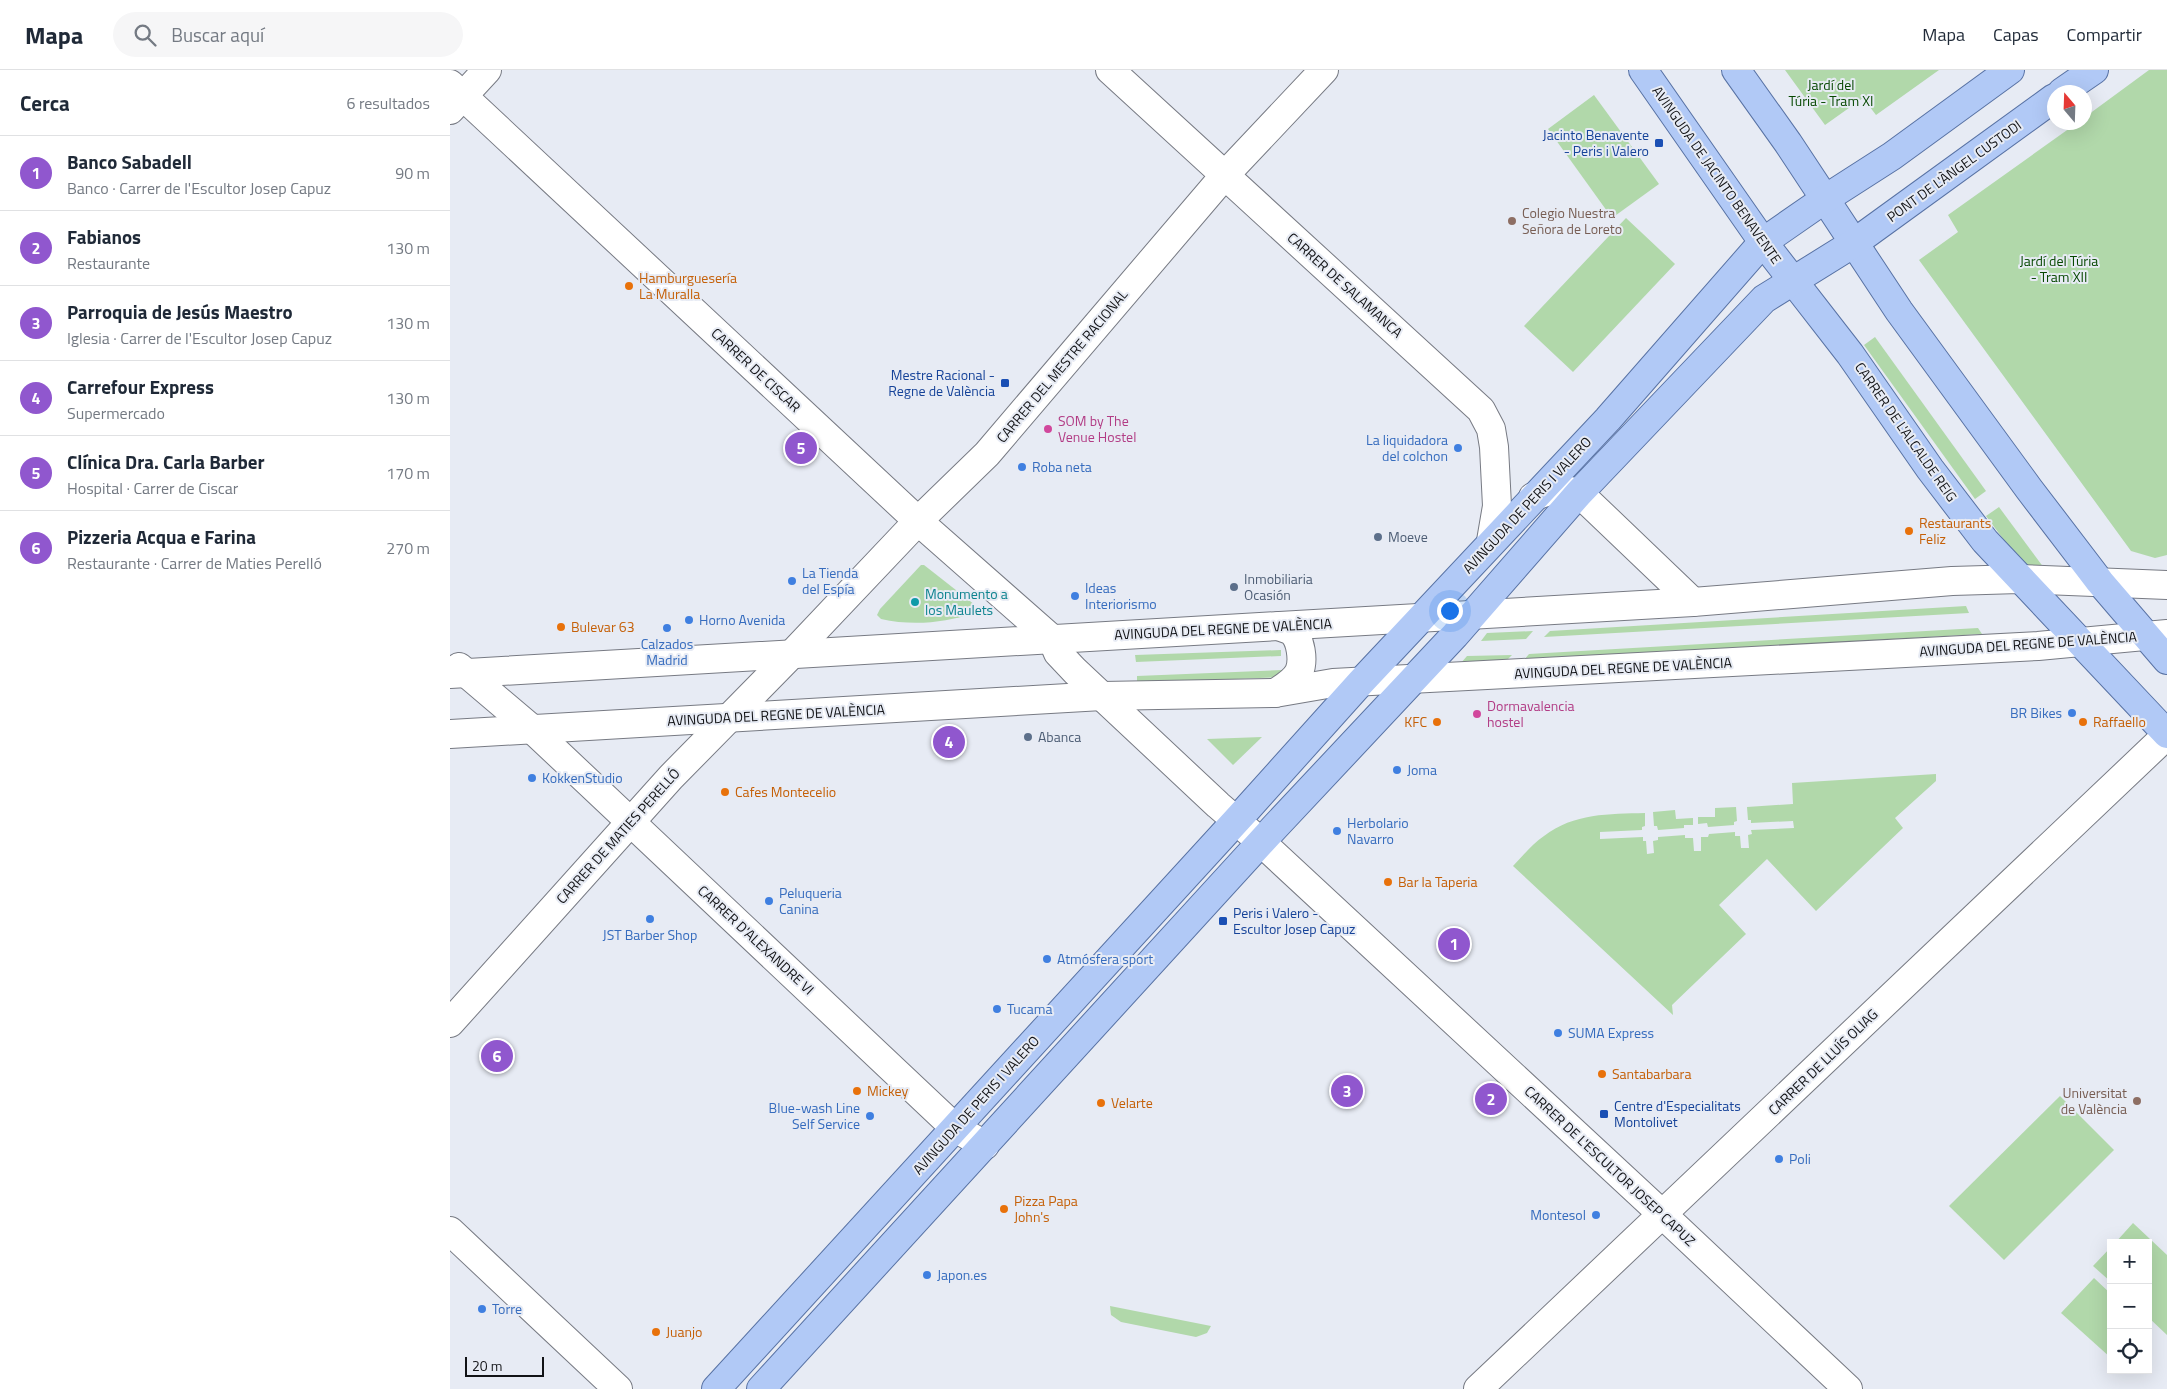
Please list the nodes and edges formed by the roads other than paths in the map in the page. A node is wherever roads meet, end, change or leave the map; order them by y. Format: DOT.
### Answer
graph roads {
  1 [pos="487,70"];
  2 [pos="1110,70"];
  3 [pos="1324,70"];
  4 [pos="1643,70"];
  5 [pos="1736,70"];
  6 [pos="2010,70"];
  7 [pos="2094,70"];
  8 [pos="2072,85"];
  9 [pos="454,97"];
  10 [pos="2047,103"];
  11 [pos="1224,176"];
  12 [pos="1825,198"];
  13 [pos="1763,242"];
  14 [pos="1854,243"];
  15 [pos="1792,280"];
  16 [pos="1579,493"];
  17 [pos="1533,497"];
  18 [pos="918,522"];
  19 [pos="1491,541"];
  20 [pos="2019,579"];
  21 [pos="2100,582"];
  22 [pos="2164,586"];
  23 [pos="1693,602"];
  24 [pos="2122,608"];
  25 [pos="1472,615"];
  26 [pos="1420,618"];
  27 [pos="1280,626"];
  28 [pos="2156,635"];
  29 [pos="1052,639"];
  30 [pos="2105,640"];
  31 [pos="2078,642"];
  32 [pos="792,654"];
  33 [pos="2167,660"];
  34 [pos="456,669"];
  35 [pos="2108,674"];
  36 [pos="1414,678"];
  37 [pos="1360,682"];
  38 [pos="1275,693"];
  39 [pos="1102,696"];
  40 [pos="729,717"];
  41 [pos="532,729"];
  42 [pos="450,734"];
  43 [pos="2167,735"];
  44 [pos="1227,813"];
  45 [pos="632,822"];
  46 [pos="1262,843"];
  47 [pos="450,1023"];
  48 [pos="955,1128"];
  49 [pos="985,1146"];
  50 [pos="1662,1214"];
  51 [pos="450,1231"];
  52 [pos="618,1389"];
  53 [pos="716,1389"];
  54 [pos="761,1389"];
  55 [pos="1478,1389"];
  56 [pos="1848,1389"];
  1 -- 9 [label="main road"];
  2 -- 11 [label="main road, CARRER DE SALAMANCA"];
  3 -- 11 [label="main road, CARRER DEL MESTRE RACIONAL"];
  4 -- 13 [label="main road, AVINGUDA DE JACINTO BENAVENTE"];
  5 -- 12 [label="main road"];
  6 -- 12 [label="main road"];
  7 -- 8 [label="main road"];
  9 -- 18 [label="main road, CARRER DE CISCAR"];
  10 -- 14 [label="main road, PONT DE L'ÀNGEL CUSTODI"];
  11 -- 18 [label="main road, CARRER DEL MESTRE RACIONAL"];
  11 -- 19 [label="main road, CARRER DE SALAMANCA"];
  12 -- 13 [label="main road, AVINGUDA DE PERIS I VALERO"];
  12 -- 14 [label="main road"];
  13 -- 15 [label="main road, AVINGUDA DE JACINTO BENAVENTE"];
  13 -- 17 [label="main road, AVINGUDA DE PERIS I VALERO"];
  14 -- 15 [label="main road"];
  14 -- 21 [label="main road"];
  15 -- 16 [label="main road"];
  15 -- 20 [label="main road, CARRER DE L'ALCALDE REIG"];
  16 -- 17 [label="main road"];
  16 -- 23 [label="main road"];
  16 -- 25 [label="main road"];
  17 -- 19 [label="main road, AVINGUDA DE PERIS I VALERO"];
  18 -- 29 [label="main road, CARRER DE CISCAR"];
  18 -- 32 [label="main road, CARRER DEL MESTRE RACIONAL"];
  19 -- 26 [label="main road, AVINGUDA DE PERIS I VALERO"];
  20 -- 21 [label="main road, AVINGUDA DEL REGNE DE VALÈNCIA"];
  20 -- 23 [label="main road, AVINGUDA DEL REGNE DE VALÈNCIA"];
  20 -- 31 [label="main road, CARRER DE L'ALCALDE REIG"];
  21 -- 22 [label="main road, AVINGUDA DEL REGNE DE VALÈNCIA"];
  21 -- 24 [label="main road"];
  22 -- 24 [label="main road"];
  23 -- 25 [label="main road, AVINGUDA DEL REGNE DE VALÈNCIA"];
  24 -- 28 [label="main road"];
  24 -- 30 [label="main road"];
  25 -- 26 [label="main road, AVINGUDA DEL REGNE DE VALÈNCIA"];
  25 -- 36 [label="main road"];
  26 -- 27 [label="main road, AVINGUDA DEL REGNE DE VALÈNCIA"];
  26 -- 37 [label="main road, AVINGUDA DE PERIS I VALERO"];
  27 -- 29 [label="main road, AVINGUDA DEL REGNE DE VALÈNCIA"];
  27 -- 38 [label="main road"];
  28 -- 30 [label="main road, AVINGUDA DEL REGNE DE VALÈNCIA"];
  28 -- 33 [label="main road"];
  29 -- 32 [label="main road, AVINGUDA DEL REGNE DE VALÈNCIA"];
  29 -- 39 [label="main road"];
  30 -- 31 [label="main road, AVINGUDA DEL REGNE DE VALÈNCIA"];
  30 -- 35 [label="main road"];
  31 -- 35 [label="main road, CARRER DE L'ALCALDE REIG"];
  31 -- 36 [label="main road, AVINGUDA DEL REGNE DE VALÈNCIA"];
  32 -- 34 [label="main road, AVINGUDA DEL REGNE DE VALÈNCIA"];
  32 -- 40 [label="main road, CARRER DE MATIES PERELLÓ"];
  34 -- 41 [label="main road, CARRER D'ALEXANDRE VI"];
  35 -- 43 [label="main road, CARRER DE L'ALCALDE REIG"];
  36 -- 37 [label="main road, AVINGUDA DEL REGNE DE VALÈNCIA"];
  36 -- 46 [label="main road"];
  37 -- 38 [label="main road, AVINGUDA DEL REGNE DE VALÈNCIA"];
  37 -- 44 [label="main road, AVINGUDA DE PERIS I VALERO"];
  38 -- 39 [label="main road, AVINGUDA DEL REGNE DE VALÈNCIA"];
  39 -- 40 [label="main road, AVINGUDA DEL REGNE DE VALÈNCIA"];
  39 -- 44 [label="main road"];
  40 -- 41 [label="main road, AVINGUDA DEL REGNE DE VALÈNCIA"];
  40 -- 45 [label="main road, CARRER DE MATIES PERELLÓ"];
  41 -- 42 [label="main road, AVINGUDA DEL REGNE DE VALÈNCIA"];
  41 -- 45 [label="main road, CARRER D'ALEXANDRE VI"];
  43 -- 50 [label="main road, CARRER DE LLUÍS OLIAG"];
  44 -- 46 [label="main road"];
  44 -- 48 [label="main road, AVINGUDA DE PERIS I VALERO"];
  45 -- 47 [label="main road, CARRER DE MATIES PERELLÓ"];
  45 -- 48 [label="main road, CARRER D'ALEXANDRE VI"];
  46 -- 49 [label="main road"];
  46 -- 50 [label="main road, CARRER DE L'ESCULTOR JOSEP CAPUZ"];
  48 -- 49 [label="main road, CARRER D'ALEXANDRE VI"];
  48 -- 53 [label="main road, AVINGUDA DE PERIS I VALERO"];
  49 -- 54 [label="main road"];
  50 -- 55 [label="main road, CARRER DE LLUÍS OLIAG"];
  50 -- 56 [label="main road, CARRER DE L'ESCULTOR JOSEP CAPUZ"];
  51 -- 52 [label="main road"];
}
